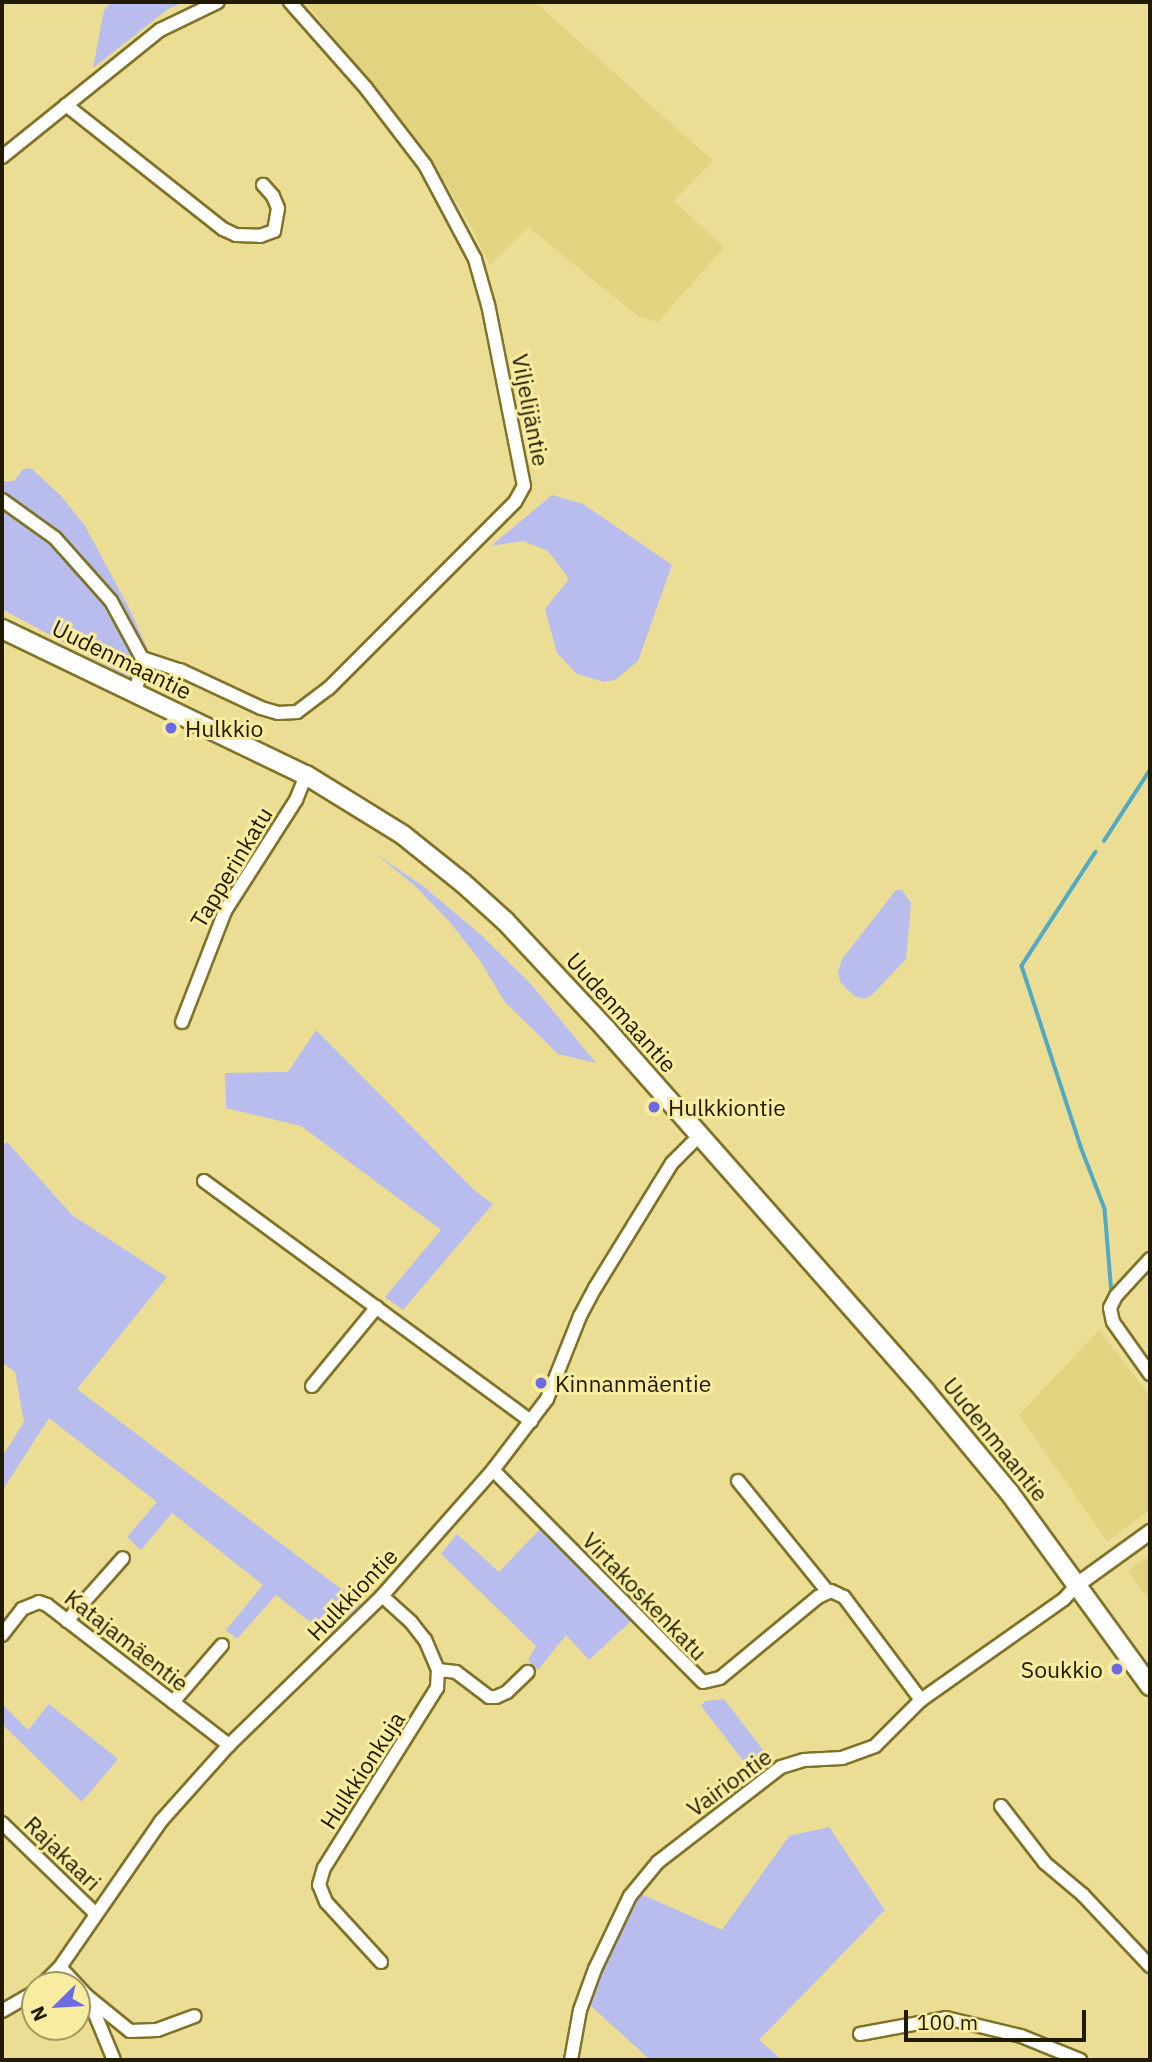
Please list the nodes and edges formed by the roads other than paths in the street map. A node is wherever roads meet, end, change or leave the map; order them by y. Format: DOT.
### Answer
graph roads {
  1 [pos="218,2"];
  2 [pos="290,2"];
  3 [pos="66,105"];
  4 [pos="2,157"];
  5 [pos="263,185"];
  6 [pos="2,500"];
  7 [pos="2,629"];
  8 [pos="142,658"];
  9 [pos="136,693"];
  10 [pos="306,775"];
  11 [pos="182,1022"];
  12 [pos="699,1136"];
  13 [pos="204,1181"];
  14 [pos="1150,1259"];
  15 [pos="377,1307"];
  16 [pos="1150,1374"];
  17 [pos="312,1386"];
  18 [pos="531,1421"];
  19 [pos="494,1470"];
  20 [pos="738,1481"];
  21 [pos="1150,1532"];
  22 [pos="123,1558"];
  23 [pos="1078,1584"];
  24 [pos="828,1592"];
  25 [pos="382,1596"];
  26 [pos="67,1621"];
  27 [pos="2,1635"];
  28 [pos="222,1645"];
  29 [pos="438,1670"];
  30 [pos="528,1672"];
  31 [pos="1150,1686"];
  32 [pos="921,1700"];
  33 [pos="173,1702"];
  34 [pos="229,1745"];
  35 [pos="1001,1806"];
  36 [pos="2,1824"];
  37 [pos="95,1913"];
  38 [pos="381,1962"];
  39 [pos="1150,1966"];
  40 [pos="60,1967"];
  41 [pos="56,1971"];
  42 [pos="64,1971"];
  43 [pos="21,2000"];
  44 [pos="91,2000"];
  45 [pos="91,2004"];
  46 [pos="2,2011"];
  47 [pos="195,2016"];
  48 [pos="860,2034"];
  49 [pos="114,2060"];
  50 [pos="571,2060"];
  51 [pos="1080,2060"];
  1 -- 3 [label="street"];
  2 -- 8 [label="street, Viljelijäntie"];
  3 -- 4 [label="street"];
  3 -- 5 [label="street"];
  6 -- 8 [label="street"];
  7 -- 9 [label="main road, Uudenmaantie"];
  8 -- 9 [label="street"];
  9 -- 10 [label="main road, Uudenmaantie"];
  10 -- 11 [label="street, Tapperinkatu"];
  10 -- 12 [label="main road, Uudenmaantie"];
  12 -- 18 [label="street, Hulkkiontie"];
  12 -- 23 [label="main road, Uudenmaantie"];
  13 -- 15 [label="street"];
  14 -- 16 [label="street"];
  15 -- 17 [label="street"];
  15 -- 18 [label="street"];
  18 -- 19 [label="street, Hulkkiontie"];
  19 -- 24 [label="street, Virtakoskenkatu"];
  19 -- 25 [label="street, Hulkkiontie"];
  20 -- 24 [label="street"];
  21 -- 23 [label="street"];
  22 -- 26 [label="street"];
  23 -- 31 [label="main road, Uudenmaantie"];
  23 -- 32 [label="street, Vairiontie"];
  24 -- 32 [label="street"];
  25 -- 29 [label="street"];
  25 -- 34 [label="street, Hulkkiontie"];
  26 -- 27 [label="street, Katajamäentie"];
  26 -- 33 [label="street, Katajamäentie"];
  28 -- 33 [label="street"];
  29 -- 30 [label="street"];
  29 -- 38 [label="street, Hulkkionkuja"];
  32 -- 50 [label="street, Vairiontie"];
  33 -- 34 [label="street, Katajamäentie"];
  34 -- 37 [label="street, Hulkkiontie"];
  35 -- 39 [label="street"];
  36 -- 37 [label="street, Rajakaari"];
  37 -- 40 [label="street, Hulkkiontie"];
  40 -- 41 [label="street, Hulkkiontie"];
  40 -- 42 [label="street"];
  43 -- 46 [label="street"];
  44 -- 47 [label="street"];
  45 -- 49 [label="street"];
  48 -- 51 [label="street"];
}
